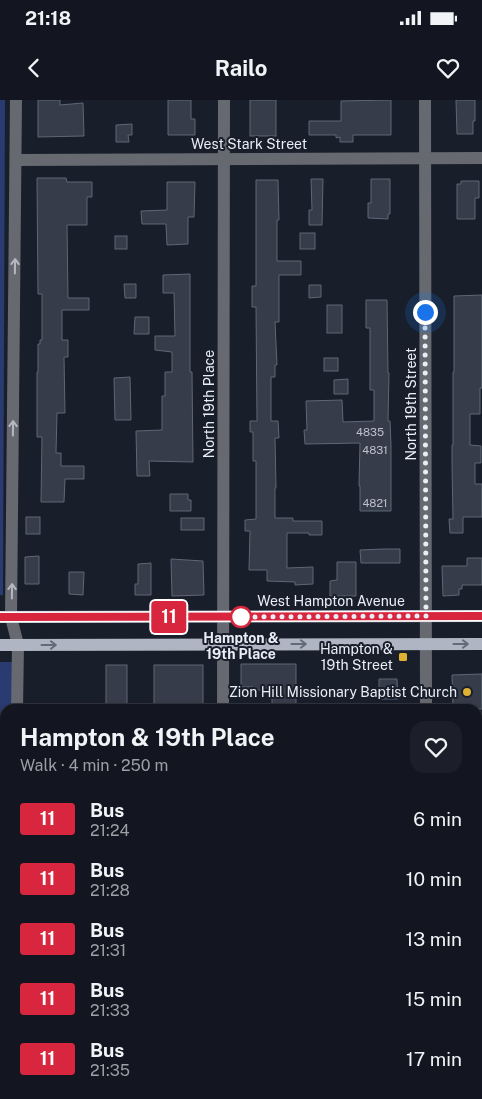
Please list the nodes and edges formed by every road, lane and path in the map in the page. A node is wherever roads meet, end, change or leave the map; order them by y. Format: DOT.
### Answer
graph roads {
  1 [pos="16,100"];
  2 [pos="224,100"];
  3 [pos="425,100"];
  4 [pos="482,158"];
  5 [pos="224,159"];
  6 [pos="425,159"];
  7 [pos="16,160"];
  8 [pos="223,616"];
  9 [pos="426,616"];
  10 [pos="482,616"];
  11 [pos="6,617"];
  12 [pos="223,644"];
  13 [pos="426,644"];
  14 [pos="482,644"];
  15 [pos="0,645"];
  16 [pos="18,645"];
  17 [pos="17,704"];
  18 [pos="223,704"];
  19 [pos="426,704"];
  1 -- 7 [label="street"];
  2 -- 5 [label="street, North 19th Place"];
  3 -- 6 [label="street, North 19th Street"];
  4 -- 6 [label="street, West Stark Street"];
  5 -- 6 [label="street, West Stark Street"];
  5 -- 7 [label="street, West Stark Street"];
  5 -- 8 [label="street, North 19th Place"];
  6 -- 9 [label="street, North 19th Street"];
  11 -- 7 [label="street, one-way"];
  8 -- 9 [label="main road, West Hampton Avenue"];
  8 -- 11 [label="main road, West Hampton Avenue"];
  8 -- 12 [label="street, North 19th Place"];
  9 -- 10 [label="main road, West Hampton Avenue"];
  9 -- 13 [label="street, North 19th Street"];
  11 -- 16 [label="street"];
  12 -- 13 [label="main road, one-way"];
  16 -- 12 [label="main road, one-way"];
  12 -- 18 [label="street, North 19th Place"];
  13 -- 14 [label="main road, one-way"];
  13 -- 19 [label="street, North 19th Street"];
  15 -- 16 [label="main road"];
  16 -- 17 [label="street"];
}
